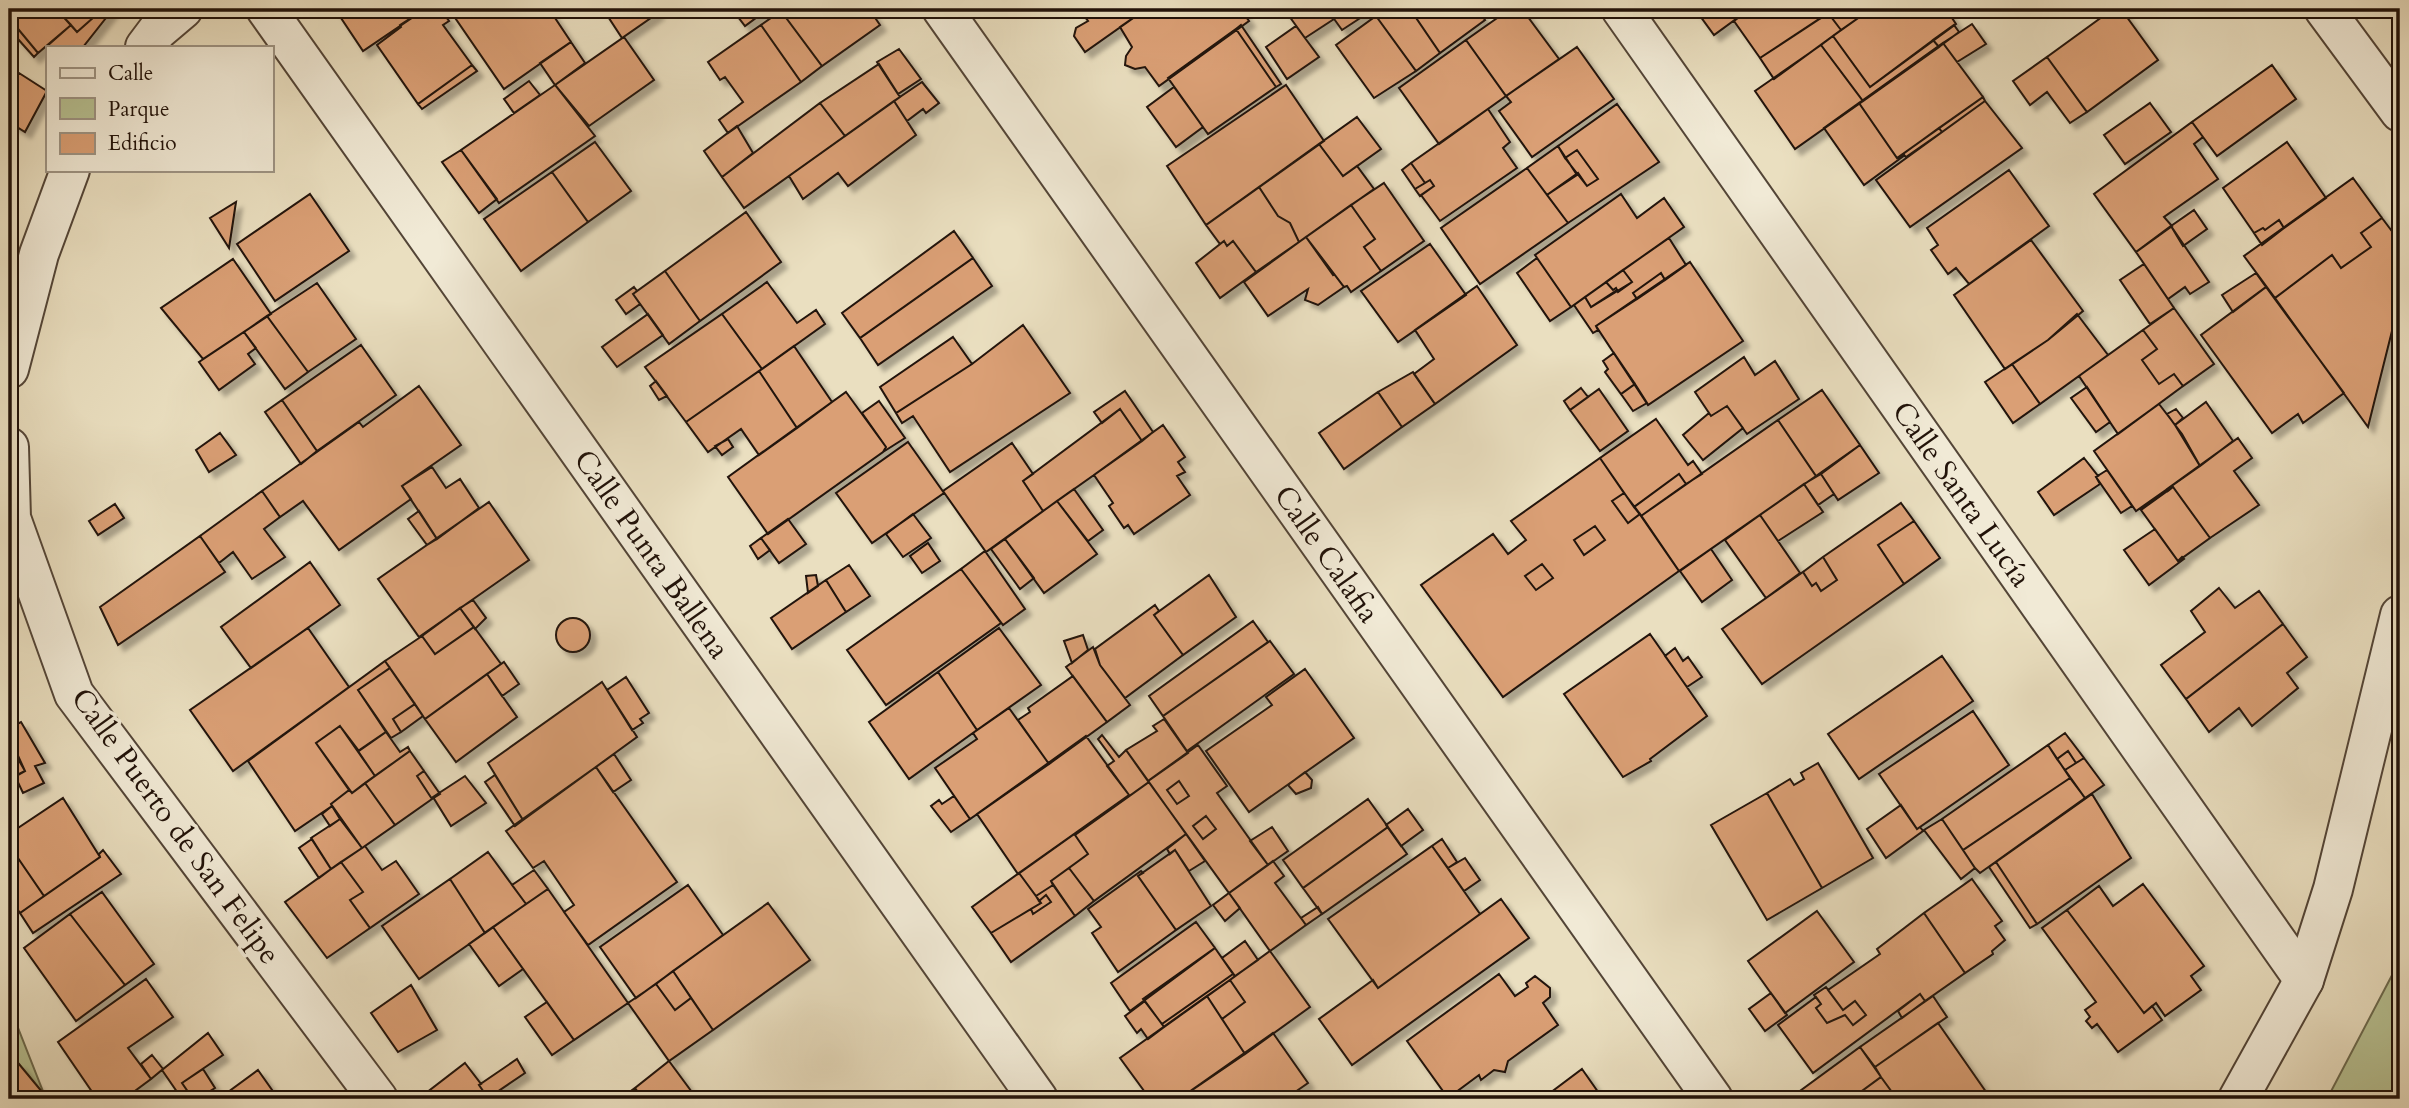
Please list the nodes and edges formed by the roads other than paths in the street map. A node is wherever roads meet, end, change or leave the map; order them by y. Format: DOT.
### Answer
graph roads {
  1 [pos="183,9"];
  2 [pos="267,9"];
  3 [pos="942,9"];
  4 [pos="1621,9"];
  5 [pos="2324,9"];
  6 [pos="146,46"];
  7 [pos="2400,112"];
  8 [pos="69,172"];
  9 [pos="9,369"];
  10 [pos="9,447"];
  11 [pos="2400,615"];
  12 [pos="2304,980"];
  13 [pos="378,1099"];
  14 [pos="1038,1099"];
  15 [pos="1713,1099"];
  16 [pos="2238,1099"];
  1 -- 6 [label="street"];
  2 -- 14 [label="street, Calle Punta Ballena"];
  3 -- 15 [label="street, Calle Calafia"];
  4 -- 12 [label="street, Calle Santa Lucía"];
  5 -- 7 [label="street"];
  8 -- 9 [label="street"];
  10 -- 13 [label="street, Calle Puerto de San Felipe"];
  11 -- 12 [label="street"];
  12 -- 16 [label="street"];
}
